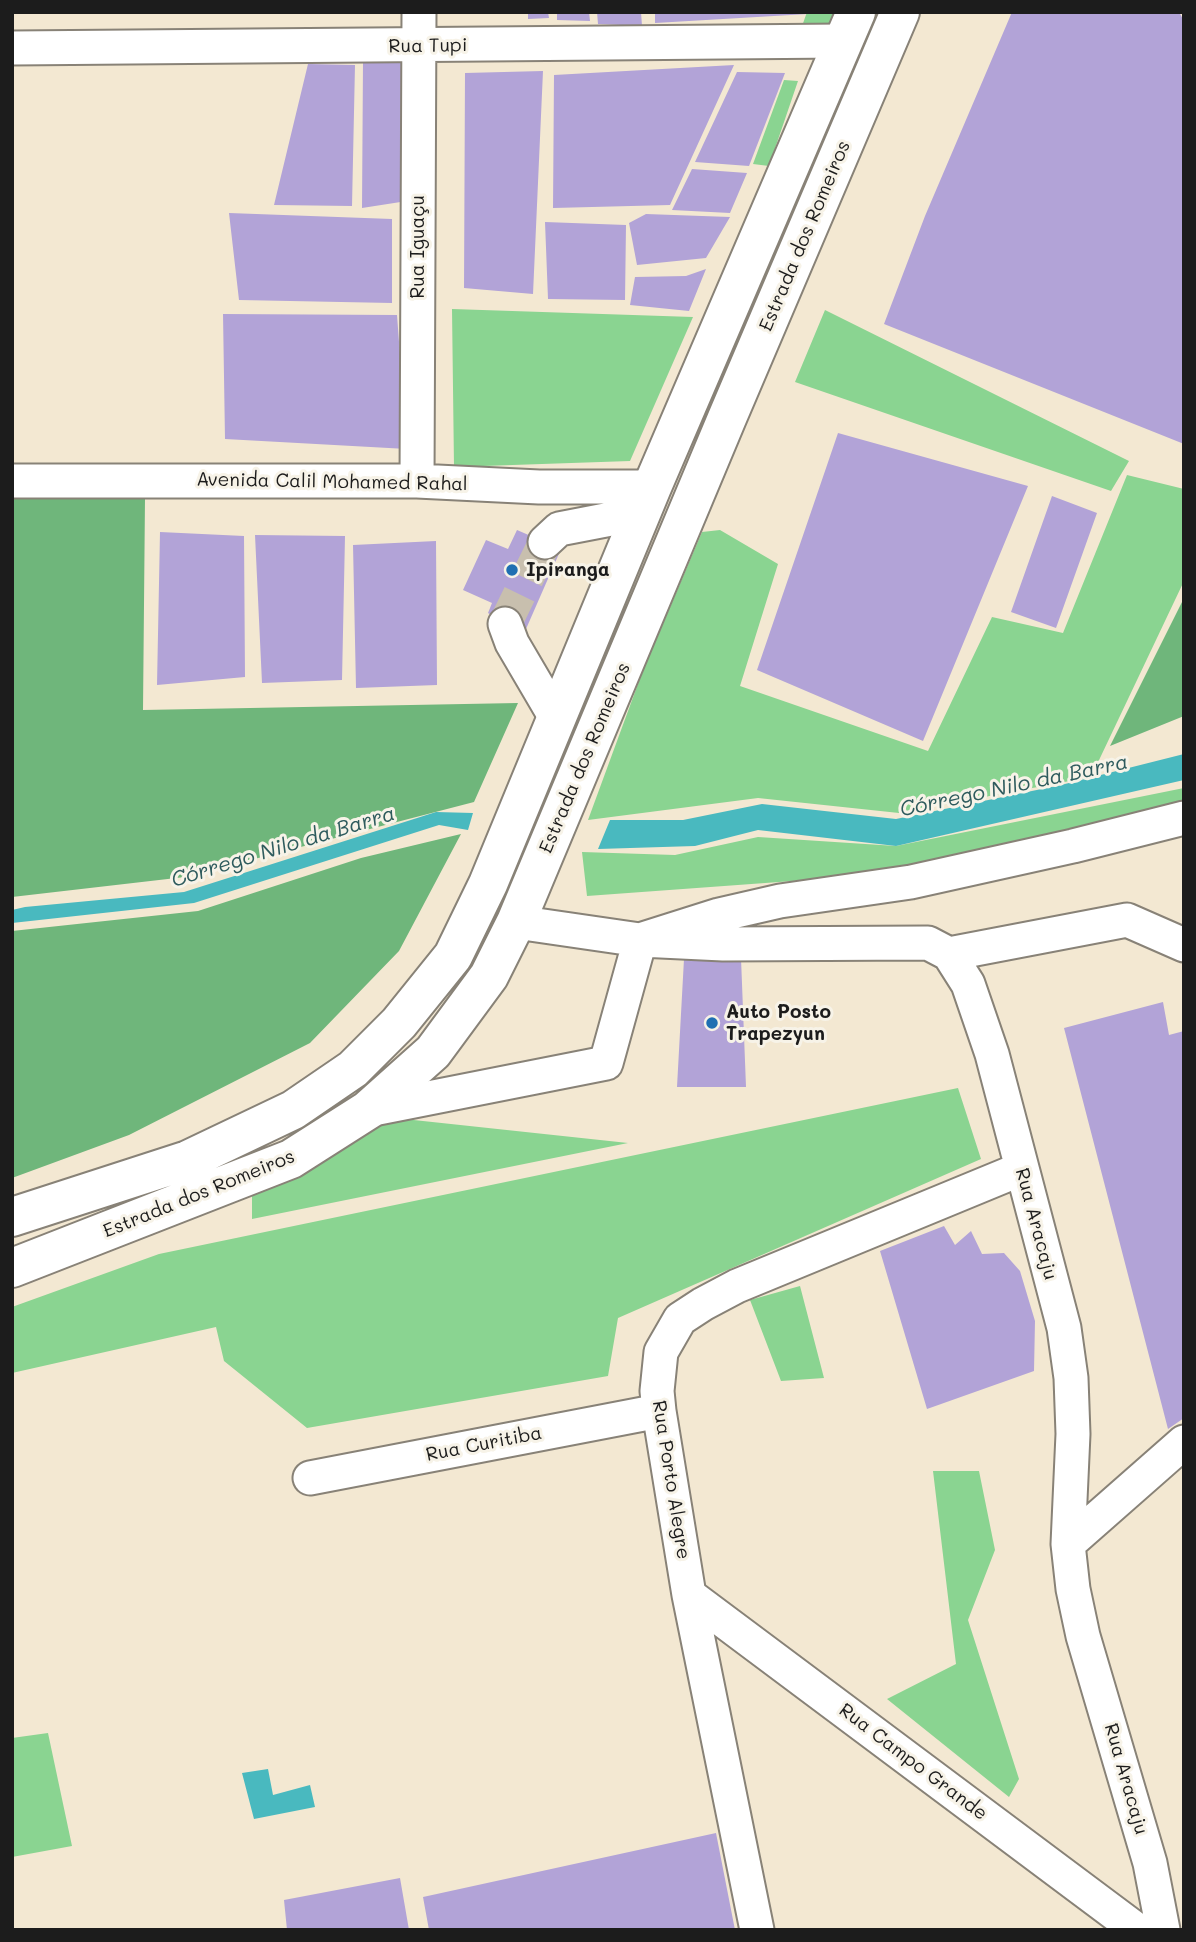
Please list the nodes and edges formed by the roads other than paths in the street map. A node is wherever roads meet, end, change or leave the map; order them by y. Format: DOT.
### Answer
graph roads {
  1 [pos="419,12"];
  2 [pos="900,12"];
  3 [pos="850,27"];
  4 [pos="419,46"];
  5 [pos="12,48"];
  6 [pos="12,481"];
  7 [pos="417,481"];
  8 [pos="647,500"];
  9 [pos="545,542"];
  10 [pos="505,624"];
  11 [pos="556,718"];
  12 [pos="1184,818"];
  13 [pos="516,922"];
  14 [pos="640,940"];
  15 [pos="1184,945"];
  16 [pos="949,954"];
  17 [pos="368,1110"];
  18 [pos="1021,1169"];
  19 [pos="12,1217"];
  20 [pos="12,1268"];
  21 [pos="659,1411"];
  22 [pos="1184,1442"];
  23 [pos="310,1478"];
  24 [pos="1068,1544"];
  25 [pos="689,1595"];
  26 [pos="757,1930"];
  27 [pos="1137,1930"];
  28 [pos="1163,1930"];
  1 -- 4 [label="street, Rua Iguaçu"];
  2 -- 13 [label="main road, Estrada dos Romeiros"];
  3 -- 4 [label="street, Rua Tupi"];
  3 -- 8 [label="main road, Estrada dos Romeiros"];
  4 -- 5 [label="street, Rua Tupi"];
  4 -- 7 [label="street, Rua Iguaçu"];
  6 -- 7 [label="street, Avenida Calil Mohamed Rahal"];
  7 -- 8 [label="street, Avenida Calil Mohamed Rahal"];
  8 -- 9 [label="street"];
  8 -- 11 [label="main road, Estrada dos Romeiros"];
  10 -- 11 [label="street"];
  11 -- 19 [label="main road, Estrada dos Romeiros"];
  12 -- 14 [label="street"];
  13 -- 14 [label="street"];
  13 -- 17 [label="main road, Estrada dos Romeiros"];
  14 -- 16 [label="street"];
  14 -- 17 [label="street"];
  15 -- 16 [label="street"];
  16 -- 18 [label="street, Rua Aracaju"];
  17 -- 20 [label="main road, Estrada dos Romeiros"];
  18 -- 21 [label="street, Rua Porto Alegre"];
  18 -- 24 [label="street, Rua Aracaju"];
  21 -- 23 [label="street, Rua Curitiba"];
  21 -- 25 [label="street, Rua Porto Alegre"];
  22 -- 24 [label="street"];
  24 -- 28 [label="street, Rua Aracaju"];
  25 -- 26 [label="street, Rua Porto Alegre"];
  25 -- 27 [label="street, Rua Campo Grande"];
}
